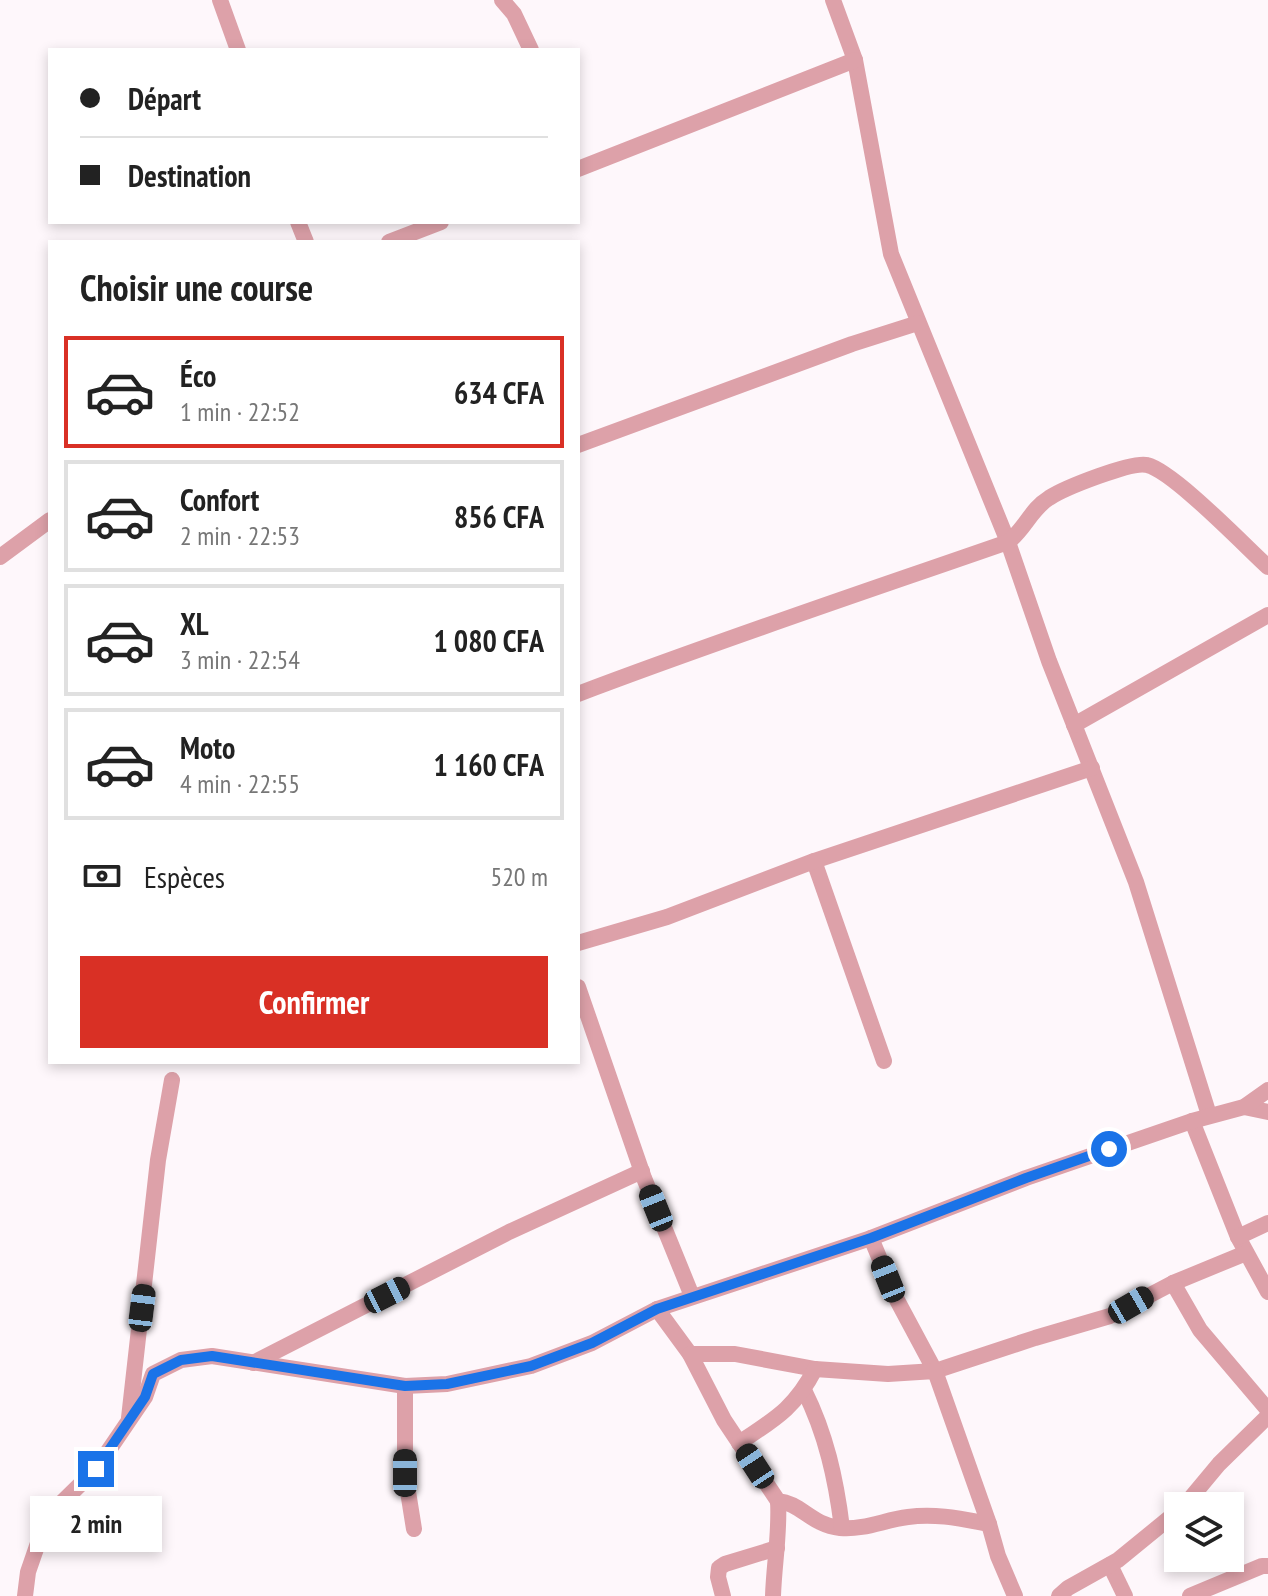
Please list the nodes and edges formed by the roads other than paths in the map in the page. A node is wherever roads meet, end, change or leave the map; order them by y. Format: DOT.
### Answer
graph roads {
  1 [pos="220,0"];
  2 [pos="502,0"];
  3 [pos="833,0"];
  4 [pos="237,48"];
  5 [pos="530,48"];
  6 [pos="855,60"];
  7 [pos="580,168"];
  8 [pos="436,224"];
  9 [pos="394,240"];
  10 [pos="918,323"];
  11 [pos="580,444"];
  12 [pos="48,521"];
  13 [pos="1008,542"];
  14 [pos="0,557"];
  15 [pos="1268,567"];
  16 [pos="1268,615"];
  17 [pos="580,693"];
  18 [pos="1074,725"];
  19 [pos="1092,768"];
  20 [pos="814,861"];
  21 [pos="580,942"];
  22 [pos="580,993"];
  23 [pos="884,1061"];
  24 [pos="172,1080"];
  25 [pos="1268,1090"];
  26 [pos="1244,1107"];
  27 [pos="1268,1112"];
  28 [pos="1200,1118"];
  29 [pos="642,1171"];
  30 [pos="1268,1223"];
  31 [pos="1238,1237"];
  32 [pos="871,1238"];
  33 [pos="1246,1253"];
  34 [pos="1173,1283"];
  35 [pos="1268,1292"];
  36 [pos="692,1296"];
  37 [pos="657,1309"];
  38 [pos="690,1354"];
  39 [pos="251,1364"];
  40 [pos="815,1369"];
  41 [pos="935,1371"];
  42 [pos="405,1386"];
  43 [pos="804,1390"];
  44 [pos="1268,1413"];
  45 [pos="128,1423"];
  46 [pos="739,1443"];
  47 [pos="1196,1492"];
  48 [pos="778,1501"];
  49 [pos="1164,1522"];
  50 [pos="989,1524"];
  51 [pos="842,1528"];
  52 [pos="414,1529"];
  53 [pos="777,1548"];
  54 [pos="1110,1565"];
  55 [pos="1268,1566"];
  56 [pos="25,1596"];
  57 [pos="723,1596"];
  58 [pos="773,1596"];
  59 [pos="1015,1596"];
  60 [pos="1059,1596"];
  61 [pos="1125,1596"];
  62 [pos="1190,1596"];
  1 -- 4 [label="street"];
  2 -- 5 [label="street"];
  3 -- 6 [label="street"];
  6 -- 7 [label="street"];
  6 -- 10 [label="street"];
  8 -- 9 [label="street"];
  10 -- 11 [label="street"];
  10 -- 13 [label="street"];
  12 -- 14 [label="street"];
  13 -- 15 [label="street"];
  13 -- 17 [label="street"];
  13 -- 18 [label="street"];
  16 -- 18 [label="street"];
  18 -- 19 [label="street"];
  19 -- 20 [label="street"];
  19 -- 28 [label="street"];
  20 -- 21 [label="street"];
  20 -- 23 [label="street"];
  22 -- 29 [label="street"];
  24 -- 45 [label="street"];
  25 -- 26 [label="street"];
  26 -- 27 [label="street"];
  26 -- 28 [label="street"];
  28 -- 31 [label="street"];
  28 -- 32 [label="street"];
  29 -- 36 [label="street"];
  29 -- 39 [label="street"];
  30 -- 31 [label="street"];
  31 -- 33 [label="street"];
  32 -- 36 [label="street"];
  32 -- 41 [label="street"];
  33 -- 34 [label="street"];
  33 -- 35 [label="street"];
  34 -- 41 [label="street"];
  34 -- 44 [label="street"];
  36 -- 37 [label="street"];
  37 -- 38 [label="street"];
  37 -- 42 [label="street"];
  38 -- 40 [label="street"];
  38 -- 46 [label="street"];
  39 -- 42 [label="street"];
  39 -- 45 [label="street"];
  40 -- 41 [label="street"];
  40 -- 43 [label="street"];
  41 -- 50 [label="street"];
  42 -- 52 [label="street"];
  43 -- 46 [label="street"];
  43 -- 51 [label="street"];
  44 -- 47 [label="street"];
  45 -- 56 [label="street"];
  46 -- 48 [label="street"];
  48 -- 51 [label="street"];
  48 -- 53 [label="street"];
  49 -- 54 [label="street"];
  50 -- 51 [label="street"];
  50 -- 59 [label="street"];
  53 -- 57 [label="street"];
  53 -- 58 [label="street"];
  54 -- 60 [label="street"];
  54 -- 61 [label="street"];
  55 -- 62 [label="street"];
}
